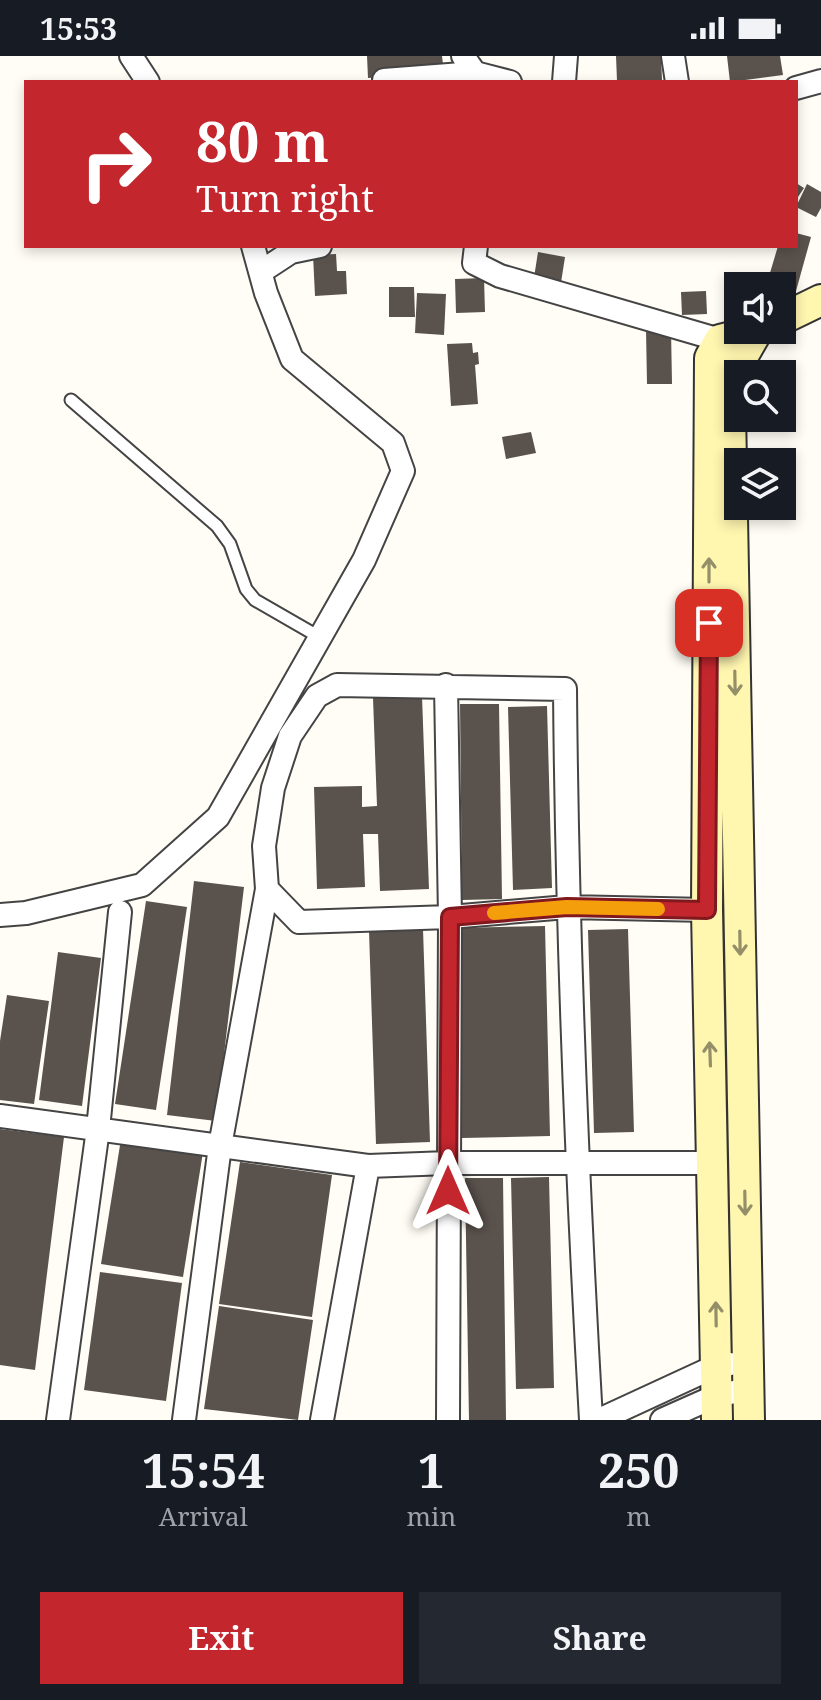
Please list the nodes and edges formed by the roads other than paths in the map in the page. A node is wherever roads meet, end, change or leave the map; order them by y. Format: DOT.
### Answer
graph roads {
  1 [pos="131,56"];
  2 [pos="566,56"];
  3 [pos="673,56"];
  4 [pos="469,64"];
  5 [pos="147,80"];
  6 [pos="384,80"];
  7 [pos="505,80"];
  8 [pos="564,80"];
  9 [pos="677,80"];
  10 [pos="821,81"];
  11 [pos="798,87"];
  12 [pos="254,248"];
  13 [pos="310,248"];
  14 [pos="476,248"];
  15 [pos="262,271"];
  16 [pos="821,300"];
  17 [pos="796,312"];
  18 [pos="724,339"];
  19 [pos="720,340"];
  20 [pos="753,344"];
  21 [pos="71,400"];
  22 [pos="321,638"];
  23 [pos="446,685"];
  24 [pos="267,889"];
  25 [pos="567,907"];
  26 [pos="707,910"];
  27 [pos="120,912"];
  28 [pos="0,915"];
  29 [pos="450,917"];
  30 [pos="0,1116"];
  31 [pos="98,1129"];
  32 [pos="220,1146"];
  33 [pos="448,1163"];
  34 [pos="713,1163"];
  35 [pos="577,1165"];
  36 [pos="368,1166"];
  37 [pos="716,1366"];
  38 [pos="748,1375"];
  39 [pos="717,1408"];
  40 [pos="58,1420"];
  41 [pos="184,1420"];
  42 [pos="322,1420"];
  43 [pos="448,1420"];
  44 [pos="591,1420"];
  45 [pos="599,1420"];
  46 [pos="662,1420"];
  47 [pos="749,1420"];
  1 -- 5 [label="street"];
  2 -- 8 [label="street"];
  3 -- 9 [label="street"];
  4 -- 6 [label="street"];
  4 -- 7 [label="street"];
  10 -- 11 [label="street"];
  12 -- 15 [label="street"];
  13 -- 15 [label="street"];
  14 -- 19 [label="street"];
  15 -- 22 [label="street"];
  16 -- 17 [label="street"];
  18 -- 19 [label="street"];
  26 -- 19 [label="street, one-way"];
  20 -- 38 [label="street, one-way"];
  21 -- 22 [label="lane"];
  22 -- 28 [label="street"];
  23 -- 24 [label="street"];
  23 -- 25 [label="street"];
  23 -- 29 [label="street"];
  24 -- 29 [label="street"];
  24 -- 32 [label="street"];
  25 -- 26 [label="street"];
  25 -- 29 [label="street"];
  25 -- 35 [label="street"];
  34 -- 26 [label="street, one-way"];
  27 -- 31 [label="street"];
  29 -- 33 [label="street"];
  30 -- 31 [label="street"];
  31 -- 32 [label="street"];
  31 -- 40 [label="street"];
  32 -- 36 [label="street"];
  32 -- 41 [label="street"];
  33 -- 35 [label="street"];
  33 -- 36 [label="street"];
  33 -- 43 [label="street"];
  34 -- 35 [label="street"];
  37 -- 34 [label="street, one-way"];
  35 -- 44 [label="street"];
  36 -- 42 [label="street"];
  37 -- 38 [label="street"];
  37 -- 39 [label="street"];
  37 -- 45 [label="street"];
  38 -- 39 [label="street"];
  38 -- 47 [label="street"];
  39 -- 46 [label="street"];
}
